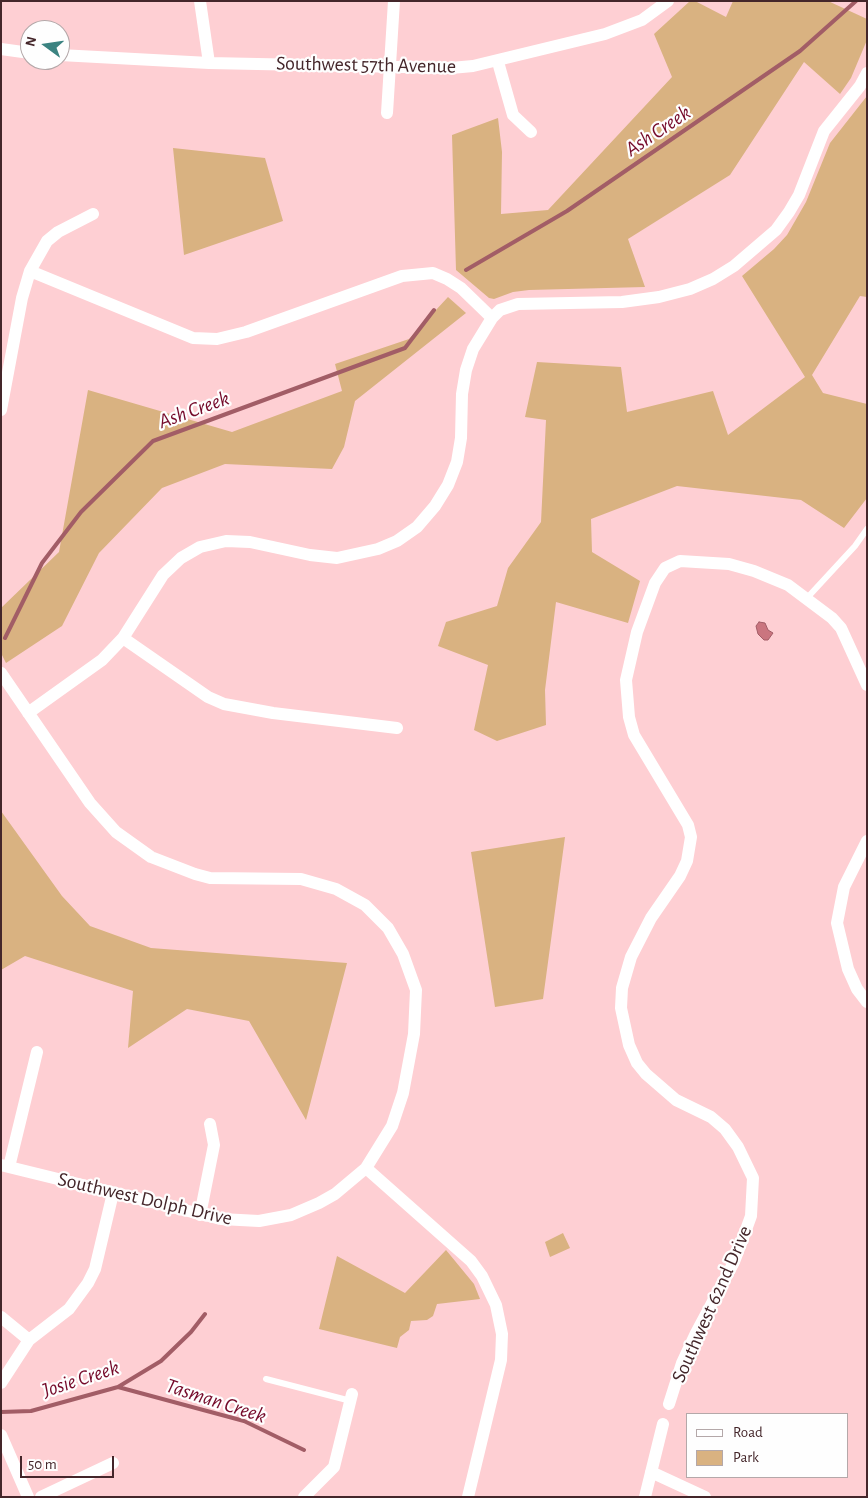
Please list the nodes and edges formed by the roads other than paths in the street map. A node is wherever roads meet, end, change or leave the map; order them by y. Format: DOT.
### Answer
graph roads {
  1 [pos="200,1"];
  2 [pos="394,1"];
  3 [pos="665,4"];
  4 [pos="1,49"];
  5 [pos="20,52"];
  6 [pos="70,56"];
  7 [pos="498,62"];
  8 [pos="209,63"];
  9 [pos="391,67"];
  10 [pos="867,73"];
  11 [pos="387,113"];
  12 [pos="531,132"];
  13 [pos="93,214"];
  14 [pos="30,271"];
  15 [pos="492,318"];
  16 [pos="1,410"];
  17 [pos="867,529"];
  18 [pos="808,598"];
  19 [pos="122,638"];
  20 [pos="1,674"];
  21 [pos="867,685"];
  22 [pos="28,713"];
  23 [pos="397,728"];
  24 [pos="867,841"];
  25 [pos="867,1002"];
  26 [pos="37,1052"];
  27 [pos="210,1124"];
  28 [pos="5,1166"];
  29 [pos="366,1168"];
  30 [pos="113,1193"];
  31 [pos="200,1215"];
  32 [pos="1,1317"];
  33 [pos="29,1340"];
  34 [pos="266,1379"];
  35 [pos="1,1383"];
  36 [pos="351,1398"];
  37 [pos="669,1404"];
  38 [pos="663,1424"];
  39 [pos="1,1435"];
  40 [pos="112,1463"];
  41 [pos="651,1472"];
  42 [pos="28,1497"];
  43 [pos="41,1497"];
  44 [pos="304,1497"];
  45 [pos="468,1497"];
  46 [pos="645,1497"];
  47 [pos="706,1497"];
  1 -- 8 [label="street"];
  2 -- 9 [label="street"];
  3 -- 7 [label="street, Southwest 57th Avenue"];
  4 -- 5 [label="street"];
  6 -- 8 [label="street, Southwest 57th Avenue"];
  7 -- 9 [label="street, Southwest 57th Avenue"];
  7 -- 12 [label="street"];
  8 -- 9 [label="street, Southwest 57th Avenue"];
  9 -- 11 [label="street"];
  10 -- 15 [label="street"];
  13 -- 14 [label="street"];
  14 -- 15 [label="street"];
  14 -- 16 [label="street"];
  15 -- 19 [label="street"];
  17 -- 18 [label="lane"];
  18 -- 21 [label="street, Southwest 62nd Drive"];
  18 -- 37 [label="street, Southwest 62nd Drive"];
  19 -- 22 [label="street"];
  19 -- 23 [label="street"];
  20 -- 22 [label="street, Southwest Dolph Drive"];
  22 -- 29 [label="street, Southwest Dolph Drive"];
  24 -- 25 [label="street"];
  26 -- 28 [label="street"];
  27 -- 31 [label="street"];
  28 -- 30 [label="street, Southwest Dolph Drive"];
  29 -- 31 [label="street, Southwest Dolph Drive"];
  29 -- 45 [label="street"];
  30 -- 31 [label="street, Southwest Dolph Drive"];
  30 -- 33 [label="street"];
  32 -- 33 [label="street"];
  33 -- 35 [label="street"];
  34 -- 36 [label="lane"];
  36 -- 44 [label="street"];
  38 -- 41 [label="street"];
  39 -- 42 [label="street"];
  40 -- 43 [label="street"];
  41 -- 46 [label="street"];
  41 -- 47 [label="street"];
}
